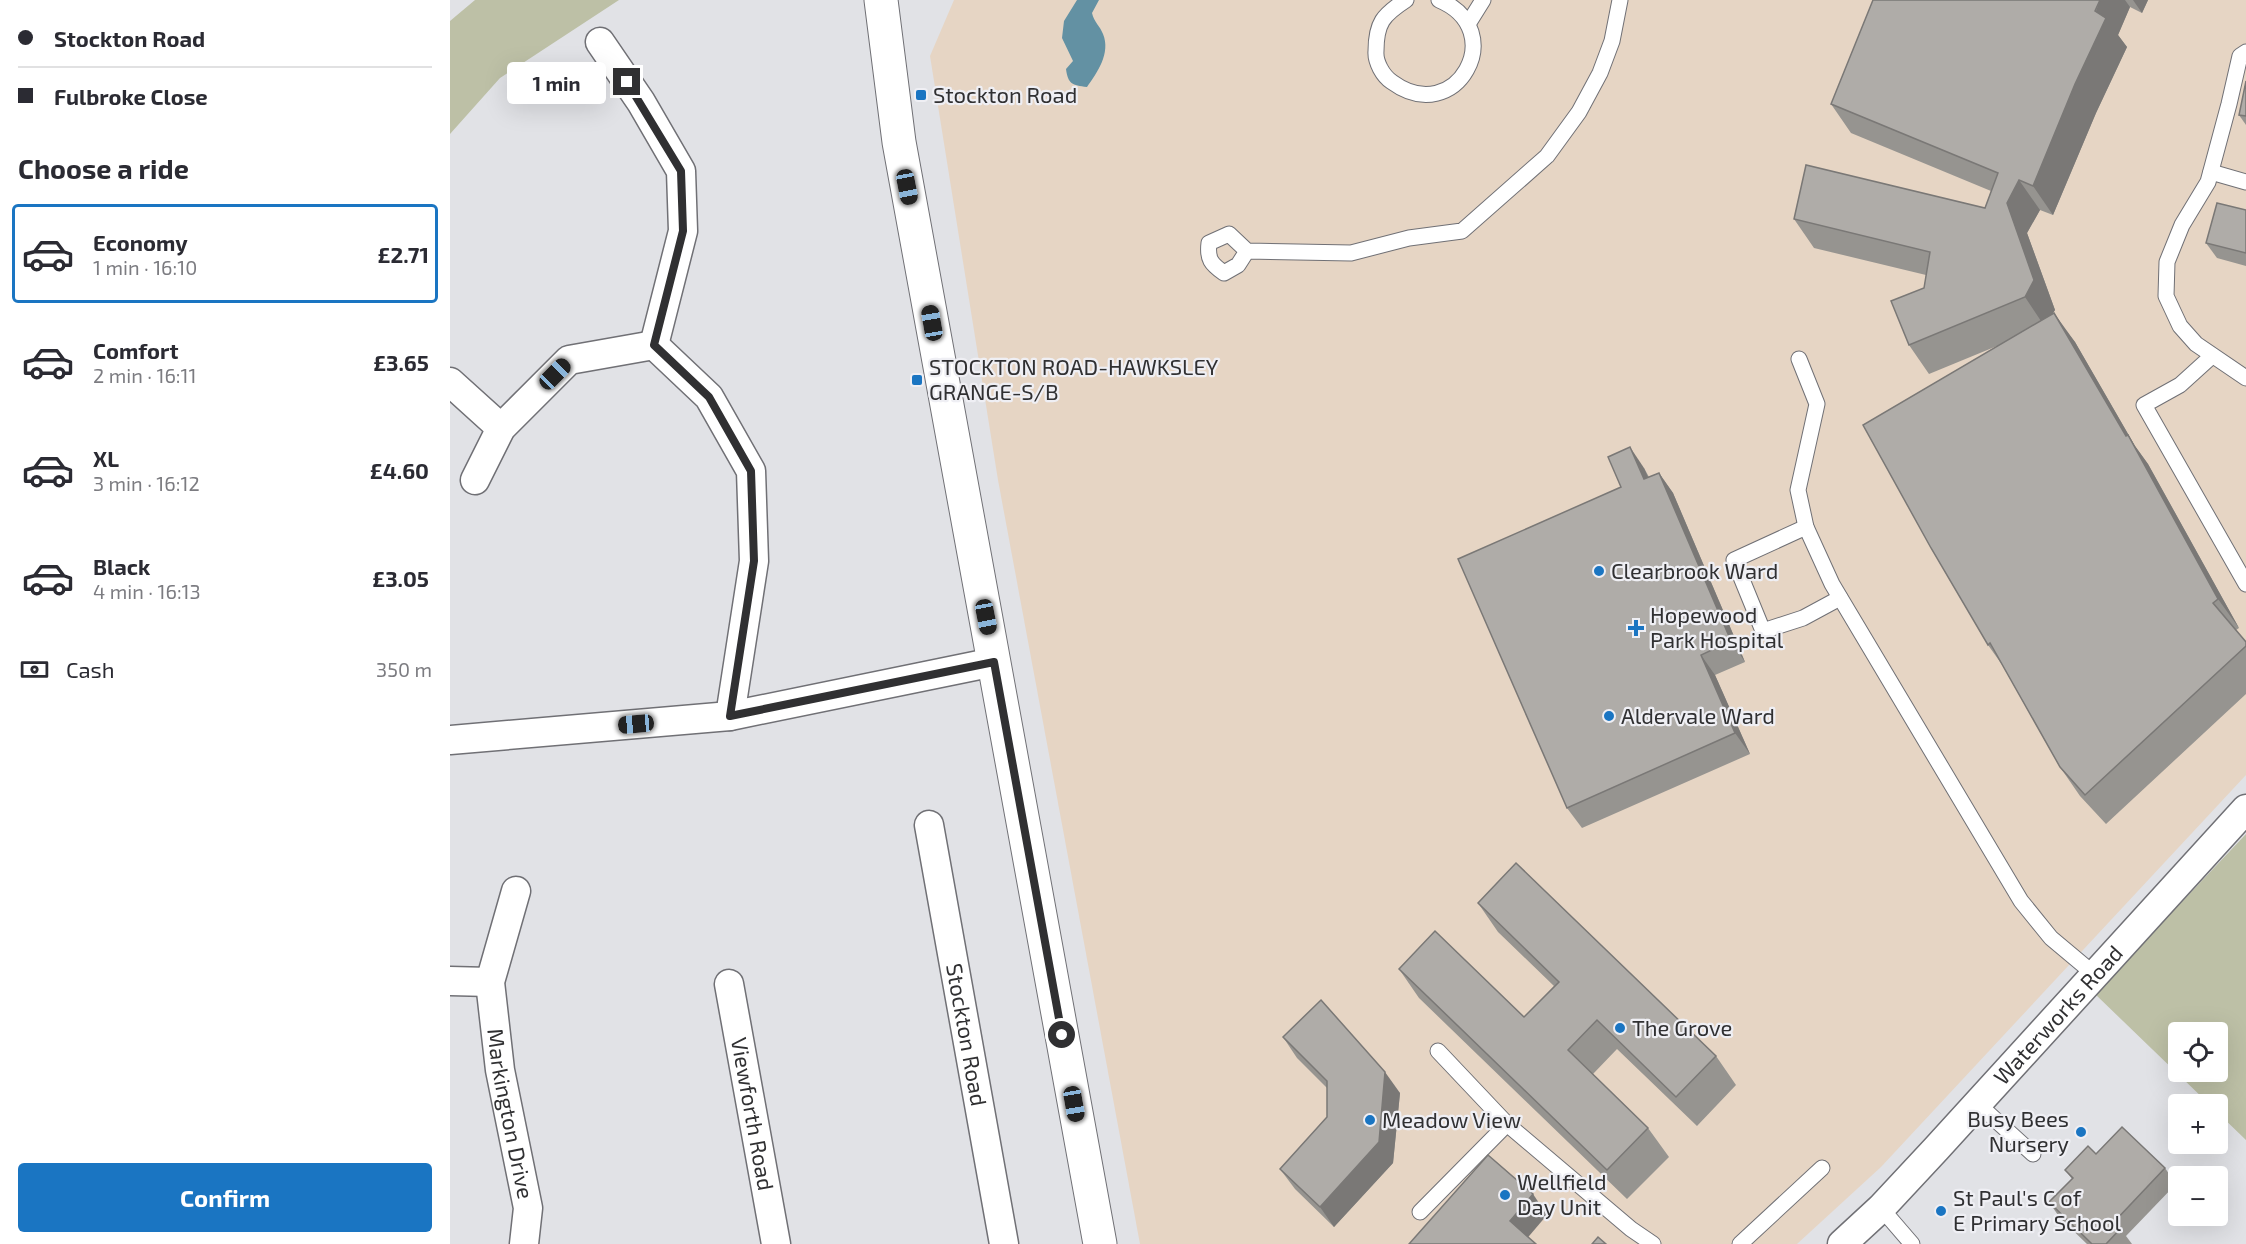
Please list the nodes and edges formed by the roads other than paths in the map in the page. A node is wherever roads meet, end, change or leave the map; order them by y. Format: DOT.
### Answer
graph roads {
  1 [pos="1406,0"];
  2 [pos="1439,0"];
  3 [pos="1484,0"];
  4 [pos="1620,0"];
  5 [pos="885,7"];
  6 [pos="1468,24"];
  7 [pos="600,42"];
  8 [pos="2246,52"];
  9 [pos="2211,172"];
  10 [pos="2246,182"];
  11 [pos="1247,251"];
  12 [pos="654,345"];
  13 [pos="2212,356"];
  14 [pos="1799,360"];
  15 [pos="2246,378"];
  16 [pos="450,382"];
  17 [pos="501,428"];
  18 [pos="475,480"];
  19 [pos="1806,527"];
  20 [pos="2246,584"];
  21 [pos="1840,598"];
  22 [pos="994,662"];
  23 [pos="730,716"];
  24 [pos="450,740"];
  25 [pos="2246,809"];
  26 [pos="929,825"];
  27 [pos="516,891"];
  28 [pos="2094,974"];
  29 [pos="450,981"];
  30 [pos="490,982"];
  31 [pos="729,984"];
  32 [pos="1438,1051"];
  33 [pos="1977,1103"];
  34 [pos="1507,1124"];
  35 [pos="2033,1154"];
  36 [pos="1822,1168"];
  37 [pos="1881,1208"];
  38 [pos="1420,1212"];
  39 [pos="524,1244"];
  40 [pos="776,1244"];
  41 [pos="1004,1244"];
  42 [pos="1100,1244"];
  43 [pos="1653,1244"];
  44 [pos="1740,1244"];
  45 [pos="1842,1244"];
  46 [pos="1912,1244"];
  1 -- 6 [label="lane"];
  2 -- 6 [label="lane"];
  3 -- 6 [label="lane"];
  4 -- 11 [label="lane"];
  5 -- 22 [label="main road"];
  7 -- 12 [label="street"];
  8 -- 9 [label="lane"];
  9 -- 10 [label="lane"];
  9 -- 13 [label="lane"];
  12 -- 17 [label="street"];
  12 -- 23 [label="street"];
  13 -- 15 [label="lane"];
  13 -- 20 [label="lane"];
  14 -- 19 [label="lane"];
  16 -- 17 [label="street"];
  17 -- 18 [label="street"];
  19 -- 21 [label="lane"];
  19 -- 21 [label="lane"];
  21 -- 28 [label="lane"];
  22 -- 23 [label="street"];
  22 -- 42 [label="main road"];
  23 -- 24 [label="street"];
  25 -- 28 [label="street, Waterworks Road"];
  26 -- 41 [label="street, Stockton Road"];
  27 -- 30 [label="street, Markington Drive"];
  28 -- 33 [label="street, Waterworks Road"];
  29 -- 30 [label="street"];
  30 -- 39 [label="street, Markington Drive"];
  31 -- 40 [label="street, Viewforth Road"];
  32 -- 34 [label="lane"];
  33 -- 35 [label="lane"];
  33 -- 37 [label="street, Waterworks Road"];
  34 -- 38 [label="lane"];
  34 -- 43 [label="lane"];
  36 -- 44 [label="lane"];
  37 -- 45 [label="street, Waterworks Road"];
  37 -- 46 [label="lane"];
}
